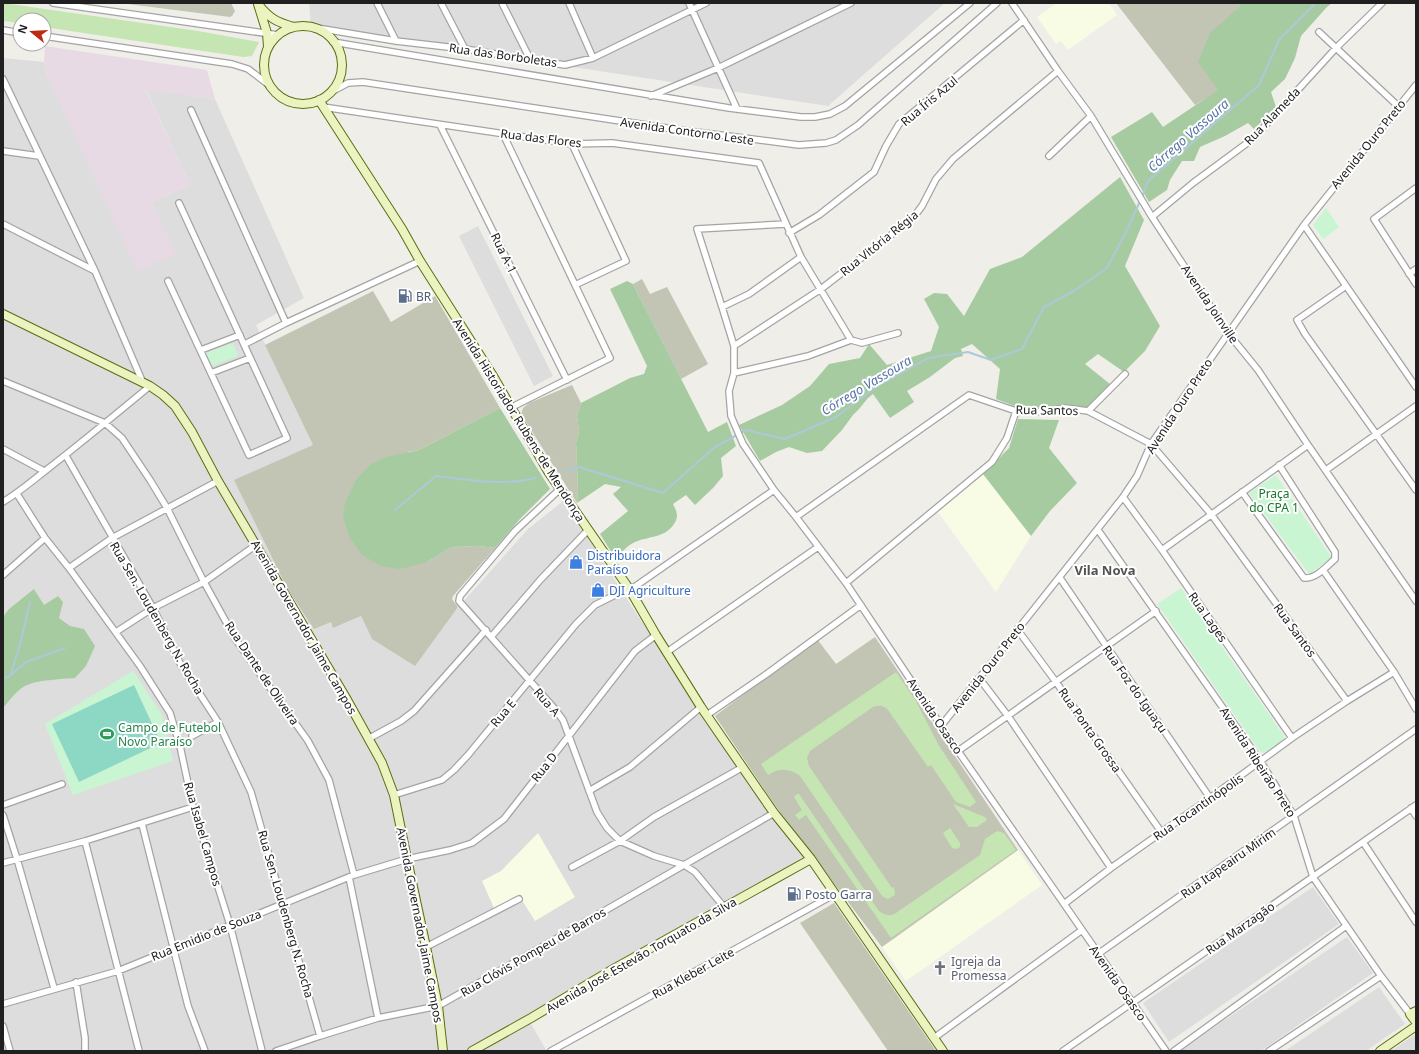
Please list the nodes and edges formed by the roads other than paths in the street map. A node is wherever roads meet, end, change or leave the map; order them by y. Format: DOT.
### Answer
graph roads {
  1 [pos="53,3"];
  2 [pos="258,3"];
  3 [pos="377,3"];
  4 [pos="441,3"];
  5 [pos="502,3"];
  6 [pos="570,3"];
  7 [pos="689,3"];
  8 [pos="706,3"];
  9 [pos="851,3"];
  10 [pos="970,3"];
  11 [pos="998,3"];
  12 [pos="1012,3"];
  13 [pos="1382,3"];
  14 [pos="692,10"];
  15 [pos="1024,20"];
  16 [pos="294,27"];
  17 [pos="311,27"];
  18 [pos="1319,32"];
  19 [pos="267,33"];
  20 [pos="278,35"];
  21 [pos="52,37"];
  22 [pos="396,41"];
  23 [pos="334,42"];
  24 [pos="268,48"];
  25 [pos="1336,48"];
  26 [pos="465,49"];
  27 [pos="593,58"];
  28 [pos="530,59"];
  29 [pos="718,68"];
  30 [pos="1058,71"];
  31 [pos="3,79"];
  32 [pos="269,85"];
  33 [pos="1416,85"];
  34 [pos="331,92"];
  35 [pos="651,96"];
  36 [pos="321,104"];
  37 [pos="1398,106"];
  38 [pos="737,109"];
  39 [pos="191,110"];
  40 [pos="1091,116"];
  41 [pos="440,125"];
  42 [pos="502,134"];
  43 [pos="572,144"];
  44 [pos="3,151"];
  45 [pos="39,156"];
  46 [pos="1049,156"];
  47 [pos="1416,188"];
  48 [pos="179,203"];
  49 [pos="1152,217"];
  50 [pos="3,224"];
  51 [pos="786,224"];
  52 [pos="1304,225"];
  53 [pos="790,233"];
  54 [pos="801,258"];
  55 [pos="420,261"];
  56 [pos="1416,269"];
  57 [pos="95,272"];
  58 [pos="1409,274"];
  59 [pos="168,282"];
  60 [pos="1416,284"];
  61 [pos="575,286"];
  62 [pos="1346,286"];
  63 [pos="821,289"];
  64 [pos="722,307"];
  65 [pos="3,315"];
  66 [pos="286,323"];
  67 [pos="898,333"];
  68 [pos="1228,333"];
  69 [pos="240,335"];
  70 [pos="851,340"];
  71 [pos="244,344"];
  72 [pos="734,346"];
  73 [pos="200,350"];
  74 [pos="250,358"];
  75 [pos="211,373"];
  76 [pos="734,373"];
  77 [pos="1126,374"];
  78 [pos="567,380"];
  79 [pos="3,381"];
  80 [pos="147,384"];
  81 [pos="1416,387"];
  82 [pos="1416,406"];
  83 [pos="512,407"];
  84 [pos="1016,411"];
  85 [pos="1088,411"];
  86 [pos="105,423"];
  87 [pos="1376,434"];
  88 [pos="1151,444"];
  89 [pos="1308,445"];
  90 [pos="3,449"];
  91 [pos="66,456"];
  92 [pos="1279,465"];
  93 [pos="1326,470"];
  94 [pos="44,471"];
  95 [pos="218,481"];
  96 [pos="560,489"];
  97 [pos="774,490"];
  98 [pos="1416,490"];
  99 [pos="1242,492"];
  100 [pos="17,494"];
  101 [pos="1124,497"];
  102 [pos="3,502"];
  103 [pos="167,508"];
  104 [pos="1212,514"];
  105 [pos="796,517"];
  106 [pos="588,530"];
  107 [pos="1098,530"];
  108 [pos="45,538"];
  109 [pos="112,538"];
  110 [pos="256,545"];
  111 [pos="818,547"];
  112 [pos="1162,550"];
  113 [pos="69,568"];
  114 [pos="1323,570"];
  115 [pos="3,574"];
  116 [pos="1060,578"];
  117 [pos="204,582"];
  118 [pos="846,583"];
  119 [pos="630,590"];
  120 [pos="1416,601"];
  121 [pos="861,605"];
  122 [pos="153,608"];
  123 [pos="1156,611"];
  124 [pos="1017,629"];
  125 [pos="486,630"];
  126 [pos="116,632"];
  127 [pos="656,635"];
  128 [pos="491,637"];
  129 [pos="1105,646"];
  130 [pos="667,652"];
  131 [pos="1394,672"];
  132 [pos="979,678"];
  133 [pos="529,682"];
  134 [pos="1056,682"];
  135 [pos="1347,701"];
  136 [pos="701,706"];
  137 [pos="1416,709"];
  138 [pos="707,715"];
  139 [pos="1008,716"];
  140 [pos="218,722"];
  141 [pos="941,726"];
  142 [pos="1416,729"];
  143 [pos="569,735"];
  144 [pos="192,736"];
  145 [pos="1292,738"];
  146 [pos="368,739"];
  147 [pos="958,751"];
  148 [pos="1261,762"];
  149 [pos="743,767"];
  150 [pos="62,784"];
  151 [pos="588,791"];
  152 [pos="394,795"];
  153 [pos="1210,798"];
  154 [pos="3,804"];
  155 [pos="193,807"];
  156 [pos="1414,807"];
  157 [pos="774,814"];
  158 [pos="3,815"];
  159 [pos="1294,816"];
  160 [pos="1416,816"];
  161 [pos="142,824"];
  162 [pos="1162,833"];
  163 [pos="85,841"];
  164 [pos="620,841"];
  165 [pos="1363,842"];
  166 [pos="17,859"];
  167 [pos="407,859"];
  168 [pos="811,859"];
  169 [pos="3,863"];
  170 [pos="684,865"];
  171 [pos="572,867"];
  172 [pos="1110,868"];
  173 [pos="351,876"];
  174 [pos="1313,877"];
  175 [pos="835,894"];
  176 [pos="519,899"];
  177 [pos="283,903"];
  178 [pos="1064,904"];
  179 [pos="724,907"];
  180 [pos="1416,922"];
  181 [pos="230,925"];
  182 [pos="1346,926"];
  183 [pos="1082,930"];
  184 [pos="426,947"];
  185 [pos="173,949"];
  186 [pos="1098,954"];
  187 [pos="118,971"];
  188 [pos="1381,976"];
  189 [pos="76,982"];
  190 [pos="54,988"];
  191 [pos="1132,1003"];
  192 [pos="3,1004"];
  193 [pos="438,1006"];
  194 [pos="1413,1012"];
  195 [pos="378,1018"];
  196 [pos="1416,1022"];
  197 [pos="3,1026"];
  198 [pos="1416,1026"];
  199 [pos="320,1036"];
  200 [pos="934,1038"];
  201 [pos="10,1051"];
  202 [pos="85,1051"];
  203 [pos="139,1051"];
  204 [pos="205,1051"];
  205 [pos="262,1051"];
  206 [pos="276,1051"];
  207 [pos="443,1051"];
  208 [pos="472,1051"];
  209 [pos="551,1051"];
  210 [pos="943,1051"];
  211 [pos="1063,1051"];
  212 [pos="1166,1051"];
  213 [pos="1174,1051"];
  214 [pos="1269,1051"];
  215 [pos="1380,1051"];
  1 -- 19 [label="street"];
  2 -- 16 [label="main road"];
  2 -- 19 [label="main road"];
  3 -- 22 [label="street"];
  4 -- 26 [label="street"];
  5 -- 28 [label="street"];
  6 -- 27 [label="street"];
  7 -- 14 [label="street"];
  8 -- 14 [label="street, Rua das Borboletas"];
  9 -- 29 [label="street"];
  10 -- 38 [label="street"];
  11 -- 34 [label="street, Avenida Contorno Leste"];
  12 -- 15 [label="street, Avenida Joinville"];
  13 -- 25 [label="street, Rua Alameda"];
  14 -- 27 [label="street, Rua das Borboletas"];
  14 -- 29 [label="street"];
  15 -- 30 [label="street, Avenida Joinville"];
  15 -- 53 [label="street, Rua Íris Azul"];
  16 -- 17 [label="main road"];
  16 -- 20 [label="main road"];
  17 -- 22 [label="street, Rua das Borboletas"];
  17 -- 23 [label="main road"];
  18 -- 25 [label="street"];
  19 -- 20 [label="street"];
  19 -- 24 [label="main road"];
  20 -- 24 [label="main road"];
  21 -- 32 [label="street"];
  22 -- 26 [label="street, Rua das Borboletas"];
  23 -- 34 [label="main road"];
  23 -- 35 [label="street"];
  24 -- 32 [label="main road"];
  25 -- 37 [label="street"];
  25 -- 49 [label="street, Rua Alameda"];
  26 -- 28 [label="street, Rua das Borboletas"];
  27 -- 28 [label="street, Rua das Borboletas"];
  29 -- 35 [label="street"];
  29 -- 38 [label="street"];
  30 -- 40 [label="street, Avenida Joinville"];
  30 -- 63 [label="street, Rua Vitória Régia"];
  31 -- 45 [label="street"];
  32 -- 36 [label="main road"];
  33 -- 37 [label="street, Avenida Ouro Preto"];
  34 -- 36 [label="main road"];
  35 -- 38 [label="street"];
  36 -- 41 [label="street, Rua das Flores"];
  36 -- 55 [label="main road, Avenida Historiador Rubens de Mendonça"];
  37 -- 52 [label="street, Avenida Ouro Preto"];
  39 -- 66 [label="street"];
  40 -- 46 [label="street"];
  40 -- 49 [label="street, Avenida Joinville"];
  41 -- 42 [label="street, Rua das Flores"];
  41 -- 78 [label="street, Rua A-1"];
  42 -- 43 [label="street, Rua das Flores"];
  42 -- 61 [label="street"];
  43 -- 51 [label="street, Rua das Flores"];
  43 -- 61 [label="street"];
  44 -- 45 [label="street"];
  45 -- 57 [label="street"];
  47 -- 58 [label="street"];
  48 -- 69 [label="street"];
  49 -- 68 [label="street, Avenida Joinville"];
  50 -- 57 [label="street"];
  51 -- 53 [label="street"];
  51 -- 64 [label="street, Avenida Osasco"];
  52 -- 62 [label="street"];
  52 -- 68 [label="street, Avenida Ouro Preto"];
  53 -- 54 [label="street"];
  54 -- 63 [label="street"];
  54 -- 64 [label="street"];
  55 -- 66 [label="street"];
  55 -- 83 [label="main road, Avenida Historiador Rubens de Mendonça"];
  56 -- 58 [label="street"];
  57 -- 80 [label="street"];
  58 -- 60 [label="street"];
  59 -- 73 [label="street"];
  61 -- 78 [label="street"];
  62 -- 81 [label="street"];
  62 -- 87 [label="street"];
  63 -- 70 [label="street"];
  63 -- 72 [label="street, Rua Vitória Régia"];
  64 -- 72 [label="street, Avenida Osasco"];
  65 -- 80 [label="main road, Avenida Governador Jaime Campos"];
  66 -- 71 [label="street"];
  67 -- 70 [label="street"];
  68 -- 88 [label="street, Avenida Ouro Preto"];
  68 -- 89 [label="street, Avenida Joinville"];
  69 -- 71 [label="street"];
  69 -- 73 [label="street"];
  70 -- 76 [label="street"];
  71 -- 74 [label="street"];
  72 -- 76 [label="street, Avenida Osasco"];
  73 -- 75 [label="street"];
  74 -- 75 [label="street"];
  74 -- 75 [label="street"];
  76 -- 97 [label="street, Avenida Osasco"];
  77 -- 85 [label="street"];
  78 -- 83 [label="street"];
  79 -- 86 [label="street, Rua Dante de Oliveira"];
  80 -- 86 [label="street"];
  80 -- 95 [label="main road, Avenida Governador Jaime Campos"];
  82 -- 87 [label="street"];
  83 -- 96 [label="main road, Avenida Historiador Rubens de Mendonça"];
  84 -- 85 [label="street, Rua Santos"];
  84 -- 105 [label="street, Rua Santos"];
  84 -- 118 [label="street"];
  85 -- 88 [label="street, Rua Santos"];
  86 -- 91 [label="street"];
  86 -- 103 [label="street, Rua Dante de Oliveira"];
  87 -- 93 [label="street"];
  87 -- 98 [label="street"];
  88 -- 101 [label="street, Avenida Ouro Preto"];
  88 -- 104 [label="street, Rua Santos"];
  89 -- 92 [label="street"];
  89 -- 93 [label="street, Avenida Joinville"];
  90 -- 94 [label="street"];
  91 -- 94 [label="street"];
  91 -- 109 [label="street, Rua Sen. Loudenberg N. Rocha"];
  92 -- 99 [label="street"];
  92 -- 114 [label="street"];
  93 -- 120 [label="street, Avenida Joinville"];
  94 -- 100 [label="street"];
  95 -- 103 [label="street"];
  95 -- 110 [label="main road, Avenida Governador Jaime Campos"];
  96 -- 106 [label="main road, Avenida Historiador Rubens de Mendonça"];
  96 -- 125 [label="street, Rua A"];
  97 -- 105 [label="street, Avenida Osasco"];
  97 -- 119 [label="street, Rua E"];
  99 -- 104 [label="street"];
  99 -- 114 [label="street"];
  100 -- 102 [label="street"];
  100 -- 108 [label="street, Rua Isabel Campos"];
  101 -- 107 [label="street, Avenida Ouro Preto"];
  101 -- 112 [label="street, Rua Lages"];
  103 -- 109 [label="street"];
  103 -- 117 [label="street, Rua Dante de Oliveira"];
  104 -- 112 [label="street"];
  104 -- 135 [label="street, Rua Santos"];
  105 -- 111 [label="street, Avenida Osasco"];
  106 -- 119 [label="main road, Avenida Historiador Rubens de Mendonça"];
  106 -- 128 [label="street"];
  107 -- 116 [label="street, Avenida Ouro Preto"];
  107 -- 123 [label="street, Avenida Ribeirão Preto"];
  108 -- 113 [label="street, Rua Isabel Campos"];
  108 -- 115 [label="street"];
  109 -- 113 [label="street"];
  109 -- 122 [label="street, Rua Sen. Loudenberg N. Rocha"];
  110 -- 117 [label="street"];
  110 -- 146 [label="main road, Avenida Governador Jaime Campos"];
  111 -- 118 [label="street, Avenida Osasco"];
  111 -- 130 [label="street"];
  112 -- 145 [label="street, Rua Lages"];
  113 -- 126 [label="street, Rua Isabel Campos"];
  114 -- 131 [label="street"];
  116 -- 124 [label="street, Avenida Ouro Preto"];
  116 -- 129 [label="street, Rua Foz do Iguaçu"];
  117 -- 122 [label="street"];
  117 -- 173 [label="street, Rua Dante de Oliveira"];
  118 -- 121 [label="street, Avenida Osasco"];
  119 -- 127 [label="main road, Avenida Historiador Rubens de Mendonça"];
  119 -- 133 [label="street, Rua E"];
  121 -- 138 [label="street"];
  121 -- 141 [label="street, Avenida Osasco"];
  122 -- 126 [label="street"];
  122 -- 140 [label="street, Rua Sen. Loudenberg N. Rocha"];
  123 -- 129 [label="street"];
  123 -- 148 [label="street, Avenida Ribeirão Preto"];
  124 -- 132 [label="street, Avenida Ouro Preto"];
  124 -- 134 [label="street, Rua Ponta Grossa"];
  125 -- 128 [label="street, Rua A"];
  125 -- 146 [label="street"];
  126 -- 155 [label="street, Rua Isabel Campos"];
  127 -- 130 [label="main road, Avenida Historiador Rubens de Mendonça"];
  127 -- 143 [label="street, Rua D"];
  128 -- 133 [label="street, Rua A"];
  129 -- 134 [label="street"];
  129 -- 153 [label="street, Rua Foz do Iguaçu"];
  130 -- 136 [label="main road, Avenida Historiador Rubens de Mendonça"];
  131 -- 135 [label="street, Rua Tocantinópolis"];
  131 -- 137 [label="street"];
  132 -- 139 [label="street"];
  132 -- 141 [label="street, Avenida Ouro Preto"];
  133 -- 143 [label="street, Rua A"];
  133 -- 152 [label="street, Rua E"];
  134 -- 139 [label="street"];
  134 -- 162 [label="street, Rua Ponta Grossa"];
  135 -- 145 [label="street, Rua Tocantinópolis"];
  136 -- 138 [label="main road, Avenida Historiador Rubens de Mendonça"];
  136 -- 151 [label="street"];
  138 -- 149 [label="main road, Avenida Historiador Rubens de Mendonça"];
  139 -- 147 [label="street"];
  139 -- 172 [label="street"];
  140 -- 144 [label="street"];
  140 -- 177 [label="street, Rua Sen. Loudenberg N. Rocha"];
  141 -- 147 [label="street, Avenida Osasco"];
  142 -- 159 [label="street, Rua Itapeairu Mirim"];
  143 -- 151 [label="street, Rua A"];
  143 -- 167 [label="street, Rua D"];
  145 -- 148 [label="street, Rua Tocantinópolis"];
  146 -- 152 [label="main road, Avenida Governador Jaime Campos"];
  147 -- 178 [label="street, Avenida Osasco"];
  148 -- 153 [label="street, Rua Tocantinópolis"];
  148 -- 159 [label="street, Avenida Ribeirão Preto"];
  149 -- 157 [label="main road, Avenida Historiador Rubens de Mendonça"];
  149 -- 164 [label="street"];
  150 -- 154 [label="street"];
  151 -- 164 [label="street, Rua A"];
  152 -- 167 [label="main road, Avenida Governador Jaime Campos"];
  153 -- 162 [label="street, Rua Tocantinópolis"];
  155 -- 161 [label="street"];
  155 -- 181 [label="street, Rua Isabel Campos"];
  156 -- 160 [label="street"];
  156 -- 165 [label="street, Rua Marzagão"];
  157 -- 168 [label="main road, Avenida Historiador Rubens de Mendonça"];
  157 -- 170 [label="street, Rua Clóvis Pompeu de Barros"];
  158 -- 166 [label="street"];
  159 -- 174 [label="street, Avenida Ribeirão Preto"];
  159 -- 186 [label="street, Rua Itapeairu Mirim"];
  161 -- 163 [label="street"];
  161 -- 185 [label="street"];
  162 -- 172 [label="street, Rua Tocantinópolis"];
  163 -- 166 [label="street"];
  163 -- 187 [label="street"];
  164 -- 170 [label="street, Rua A"];
  164 -- 171 [label="street"];
  165 -- 174 [label="street, Rua Marzagão"];
  165 -- 180 [label="street"];
  166 -- 169 [label="street"];
  166 -- 190 [label="street"];
  167 -- 173 [label="street, Rua Emidio de Souza"];
  167 -- 184 [label="main road, Avenida Governador Jaime Campos"];
  168 -- 175 [label="main road, Avenida Historiador Rubens de Mendonça"];
  168 -- 179 [label="main road, Avenida José Estevão Torquato da Silva"];
  170 -- 179 [label="street, Rua A"];
  170 -- 193 [label="street, Rua Clóvis Pompeu de Barros"];
  172 -- 178 [label="street, Rua Tocantinópolis"];
  173 -- 177 [label="street, Rua Emidio de Souza"];
  173 -- 195 [label="street, Rua Dante de Oliveira"];
  174 -- 182 [label="street, Avenida Ribeirão Preto"];
  174 -- 191 [label="street, Rua Marzagão"];
  175 -- 200 [label="main road, Avenida Historiador Rubens de Mendonça"];
  175 -- 209 [label="street, Rua Kleber Leite"];
  176 -- 184 [label="street"];
  177 -- 181 [label="street, Rua Emidio de Souza"];
  177 -- 199 [label="street, Rua Sen. Loudenberg N. Rocha"];
  178 -- 183 [label="street, Avenida Osasco"];
  179 -- 208 [label="main road, Avenida José Estevão Torquato da Silva"];
  181 -- 185 [label="street, Rua Emidio de Souza"];
  181 -- 205 [label="street, Rua Isabel Campos"];
  182 -- 188 [label="street, Avenida Ribeirão Preto"];
  182 -- 213 [label="street"];
  183 -- 186 [label="street, Avenida Osasco"];
  183 -- 200 [label="street"];
  184 -- 193 [label="main road, Avenida Governador Jaime Campos"];
  185 -- 187 [label="street, Rua Emidio de Souza"];
  185 -- 204 [label="street"];
  186 -- 191 [label="street, Avenida Osasco"];
  187 -- 189 [label="street, Rua Emidio de Souza"];
  187 -- 203 [label="street"];
  188 -- 194 [label="street, Avenida Ribeirão Preto"];
  188 -- 214 [label="street"];
  189 -- 190 [label="street, Rua Emidio de Souza"];
  189 -- 202 [label="street"];
  190 -- 192 [label="street, Rua Emidio de Souza"];
  191 -- 211 [label="street, Rua Marzagão"];
  191 -- 212 [label="street, Avenida Osasco"];
  193 -- 195 [label="street, Rua Clóvis Pompeu de Barros"];
  193 -- 207 [label="main road, Avenida Governador Jaime Campos"];
  194 -- 196 [label="main road, Avenida Ribeirão Preto"];
  195 -- 199 [label="street, Rua Clóvis Pompeu de Barros"];
  197 -- 201 [label="street"];
  198 -- 215 [label="main road"];
  199 -- 206 [label="street, Rua Clóvis Pompeu de Barros"];
  200 -- 210 [label="main road, Avenida Historiador Rubens de Mendonça"];
}
